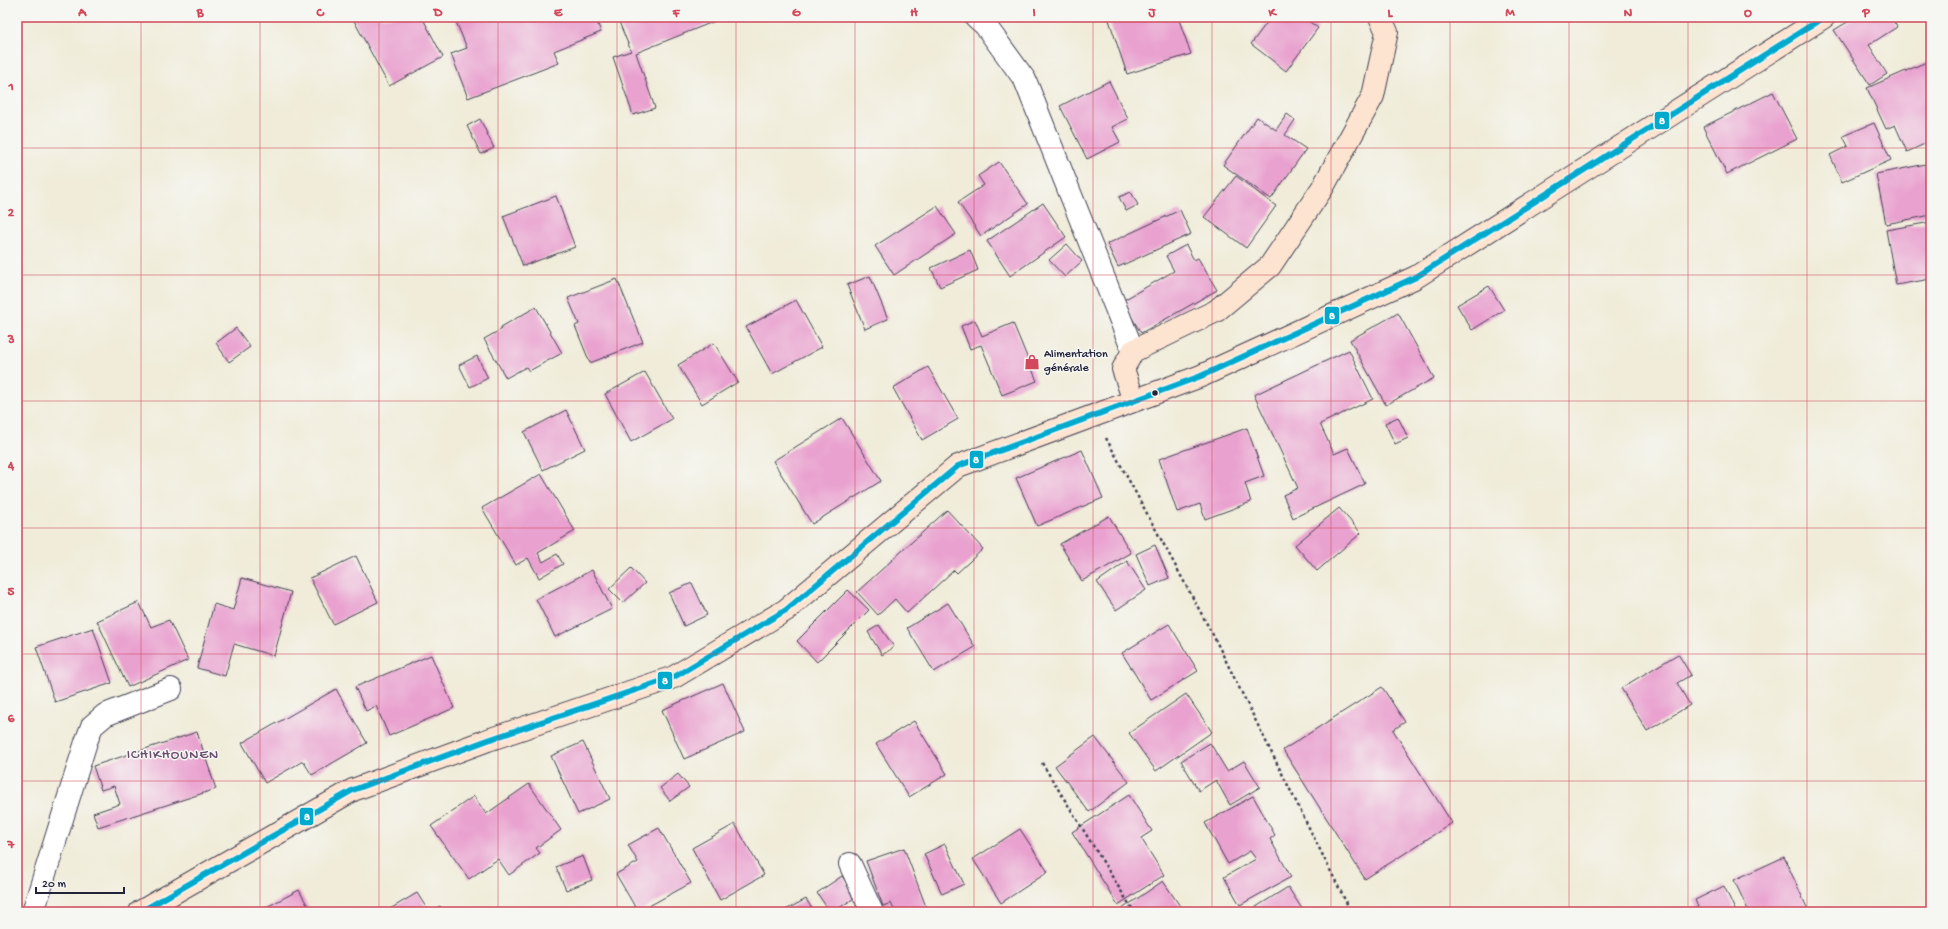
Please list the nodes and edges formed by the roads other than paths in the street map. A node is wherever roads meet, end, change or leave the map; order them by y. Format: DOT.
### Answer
graph roads {
  1 [pos="976,17"];
  2 [pos="1380,17"];
  3 [pos="1824,17"];
  4 [pos="1133,351"];
  5 [pos="1134,401"];
  6 [pos="171,689"];
  7 [pos="850,864"];
  8 [pos="32,912"];
  9 [pos="140,912"];
  10 [pos="872,912"];
  1 -- 4 [label="street"];
  2 -- 4 [label="street"];
  3 -- 5 [label="street"];
  4 -- 5 [label="street"];
  5 -- 9 [label="street"];
  6 -- 8 [label="street"];
  7 -- 10 [label="street"];
}
